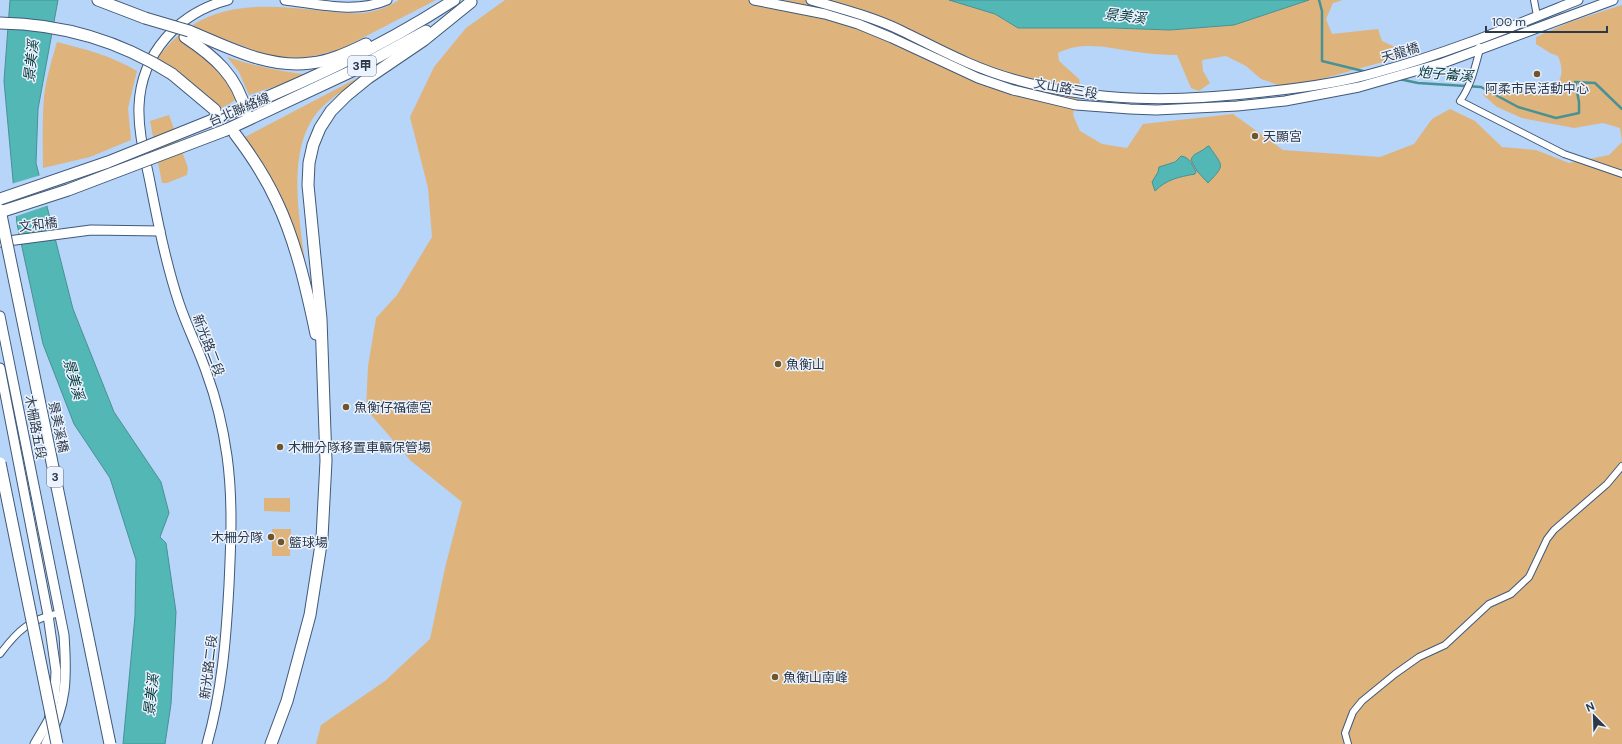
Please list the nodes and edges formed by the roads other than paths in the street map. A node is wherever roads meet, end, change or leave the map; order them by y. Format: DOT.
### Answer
graph roads {
  1 [pos="98,0"];
  2 [pos="228,0"];
  3 [pos="285,0"];
  4 [pos="387,0"];
  5 [pos="454,0"];
  6 [pos="754,0"];
  7 [pos="811,0"];
  8 [pos="1534,0"];
  9 [pos="1578,0"];
  10 [pos="1613,0"];
  11 [pos="473,1"];
  12 [pos="432,14"];
  13 [pos="1537,16"];
  14 [pos="0,23"];
  15 [pos="187,34"];
  16 [pos="1476,40"];
  17 [pos="1480,49"];
  18 [pos="1376,73"];
  19 [pos="1388,79"];
  20 [pos="1103,97"];
  21 [pos="1221,97"];
  22 [pos="245,107"];
  23 [pos="1102,107"];
  24 [pos="1221,108"];
  25 [pos="215,115"];
  26 [pos="248,121"];
  27 [pos="231,132"];
  28 [pos="1622,174"];
  29 [pos="0,199"];
  30 [pos="0,211"];
  31 [pos="160,231"];
  32 [pos="0,242"];
  33 [pos="0,316"];
  34 [pos="0,368"];
  35 [pos="322,372"];
  36 [pos="0,463"];
  37 [pos="1622,466"];
  38 [pos="0,503"];
  39 [pos="60,613"];
  40 [pos="48,616"];
  41 [pos="35,640"];
  42 [pos="0,654"];
  43 [pos="35,744"];
  44 [pos="46,744"];
  45 [pos="57,744"];
  46 [pos="110,744"];
  47 [pos="207,744"];
  48 [pos="271,744"];
  49 [pos="1348,744"];
  1 -- 15 [label="highway, bridge"];
  2 -- 31 [label="main road, 新光路二段"];
  3 -- 4 [label="main road"];
  5 -- 12 [label="highway, 台北聯絡線 / 3甲"];
  6 -- 23 [label="main road, 文山路三段"];
  7 -- 20 [label="main road, 文山路三段"];
  8 -- 13 [label="street"];
  9 -- 13 [label="main road"];
  10 -- 17 [label="main road"];
  11 -- 26 [label="highway, 台北聯絡線 / 3甲"];
  11 -- 35 [label="highway"];
  12 -- 15 [label="highway"];
  12 -- 22 [label="highway, 台北聯絡線 / 3甲"];
  13 -- 16 [label="main road"];
  14 -- 25 [label="highway, bridge"];
  15 -- 22 [label="highway"];
  16 -- 17 [label="street"];
  16 -- 18 [label="main road, 天龍橋"];
  17 -- 19 [label="main road, 天龍橋"];
  17 -- 28 [label="street"];
  18 -- 21 [label="main road, 文山路三段"];
  19 -- 24 [label="main road, 文山路三段"];
  20 -- 21 [label="main road, 文山路三段"];
  20 -- 23 [label="main road"];
  21 -- 24 [label="main road"];
  22 -- 25 [label="highway, 台北聯絡線 / 3甲"];
  22 -- 26 [label="highway"];
  23 -- 24 [label="main road, 文山路三段"];
  25 -- 29 [label="highway, 台北聯絡線 / 3甲, bridge"];
  26 -- 27 [label="highway, 台北聯絡線 / 3甲"];
  27 -- 30 [label="highway, 台北聯絡線 / 3甲, bridge"];
  27 -- 35 [label="highway"];
  30 -- 46 [label="highway, 景美溪橋 / 3, bridge"];
  31 -- 32 [label="main road, 文和橋"];
  31 -- 47 [label="main road, 新光路二段"];
  33 -- 39 [label="main road, 木柵路五段"];
  34 -- 40 [label="main road, 木柵路五段"];
  35 -- 48 [label="highway"];
  36 -- 41 [label="highway, bridge"];
  37 -- 49 [label="street"];
  38 -- 41 [label="highway, bridge"];
  39 -- 40 [label="street"];
  39 -- 44 [label="main road, 木柵路五段"];
  40 -- 42 [label="street"];
  40 -- 43 [label="main road, 木柵路五段"];
  41 -- 45 [label="highway, bridge"];
}
